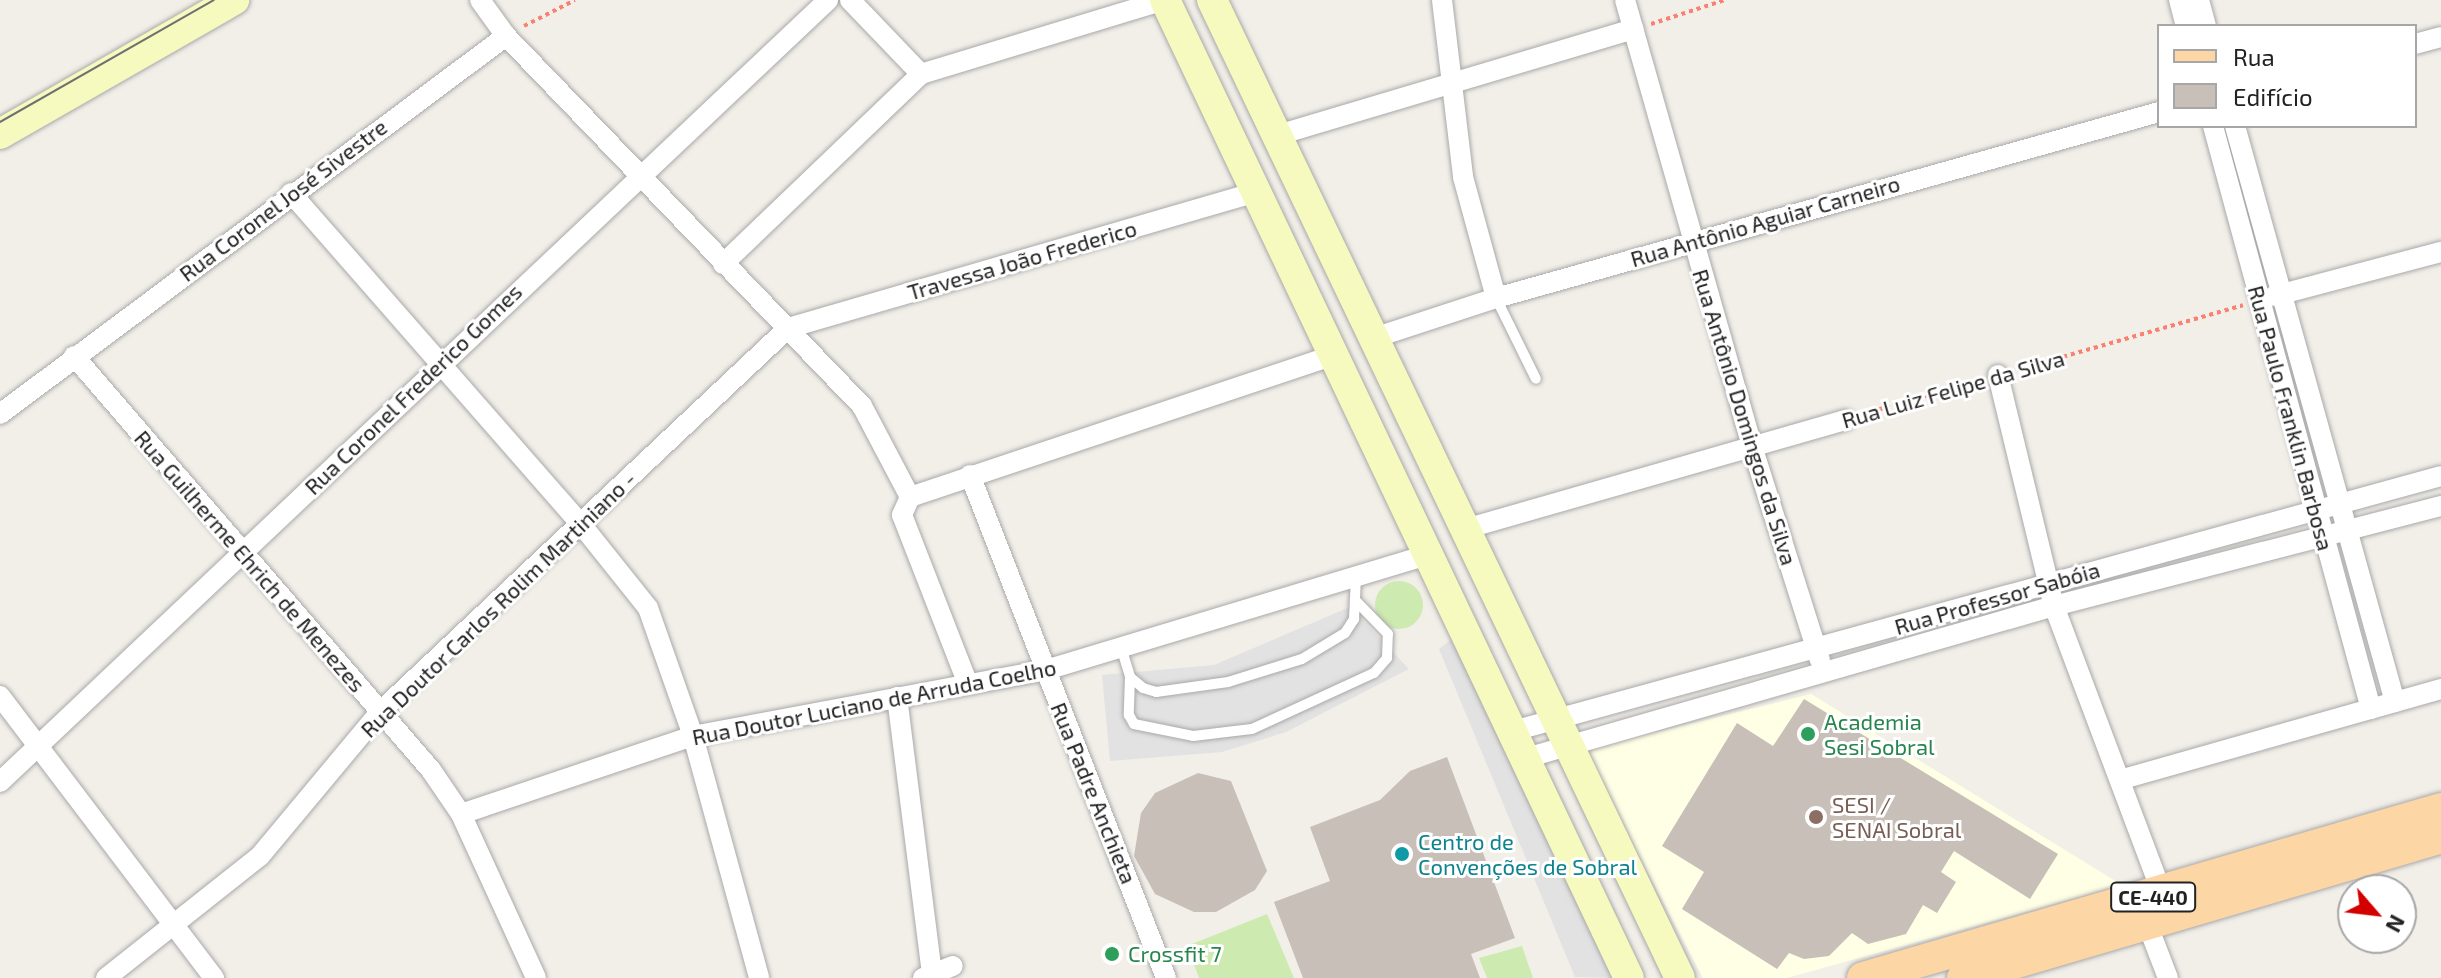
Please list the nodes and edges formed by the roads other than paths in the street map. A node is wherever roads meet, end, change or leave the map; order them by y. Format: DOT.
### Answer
graph roads {
  1 [pos="234,0"];
  2 [pos="480,0"];
  3 [pos="828,0"];
  4 [pos="850,0"];
  5 [pos="1164,0"];
  6 [pos="1212,0"];
  7 [pos="1442,0"];
  8 [pos="1625,0"];
  9 [pos="2179,0"];
  10 [pos="2199,0"];
  11 [pos="2185,24"];
  12 [pos="2205,24"];
  13 [pos="1634,29"];
  14 [pos="506,36"];
  15 [pos="2441,37"];
  16 [pos="2417,43"];
  17 [pos="921,74"];
  18 [pos="1451,85"];
  19 [pos="2157,113"];
  20 [pos="2214,128"];
  21 [pos="2236,128"];
  22 [pos="0,134"];
  23 [pos="1278,135"];
  24 [pos="638,176"];
  25 [pos="1257,192"];
  26 [pos="291,193"];
  27 [pos="2264,224"];
  28 [pos="2241,232"];
  29 [pos="1692,241"];
  30 [pos="2441,252"];
  31 [pos="723,264"];
  32 [pos="2284,294"];
  33 [pos="1496,298"];
  34 [pos="2259,300"];
  35 [pos="788,328"];
  36 [pos="1374,338"];
  37 [pos="74,356"];
  38 [pos="1332,356"];
  39 [pos="440,362"];
  40 [pos="1998,375"];
  41 [pos="1536,379"];
  42 [pos="1404,402"];
  43 [pos="0,414"];
  44 [pos="1364,420"];
  45 [pos="1846,420"];
  46 [pos="1752,446"];
  47 [pos="970,475"];
  48 [pos="2441,476"];
  49 [pos="910,497"];
  50 [pos="2338,503"];
  51 [pos="2441,506"];
  52 [pos="2316,510"];
  53 [pos="581,524"];
  54 [pos="1465,529"];
  55 [pos="2346,533"];
  56 [pos="2324,539"];
  57 [pos="243,553"];
  58 [pos="1427,555"];
  59 [pos="1356,577"];
  60 [pos="2047,582"];
  61 [pos="1357,602"];
  62 [pos="1971,606"];
  63 [pos="2054,606"];
  64 [pos="1976,629"];
  65 [pos="1121,647"];
  66 [pos="1817,648"];
  67 [pos="1046,670"];
  68 [pos="1824,672"];
  69 [pos="1130,677"];
  70 [pos="968,684"];
  71 [pos="2441,689"];
  72 [pos="0,696"];
  73 [pos="897,697"];
  74 [pos="2395,702"];
  75 [pos="2371,709"];
  76 [pos="380,712"];
  77 [pos="1560,732"];
  78 [pos="693,736"];
  79 [pos="1519,745"];
  80 [pos="37,747"];
  81 [pos="2123,779"];
  82 [pos="0,782"];
  83 [pos="2441,809"];
  84 [pos="461,814"];
  85 [pos="2441,837"];
  86 [pos="2162,894"];
  87 [pos="170,923"];
  88 [pos="2148,926"];
  89 [pos="953,966"];
  90 [pos="927,976"];
  91 [pos="106,978"];
  92 [pos="214,978"];
  93 [pos="536,978"];
  94 [pos="759,978"];
  95 [pos="1166,978"];
  96 [pos="1629,978"];
  97 [pos="1680,978"];
  98 [pos="1863,978"];
  99 [pos="1963,978"];
  100 [pos="2168,978"];
  1 -- 22 [label="main road"];
  2 -- 14 [label="street"];
  3 -- 24 [label="street, Rua Coronel Frederico Gomes"];
  4 -- 17 [label="street"];
  5 -- 17 [label="street"];
  5 -- 25 [label="main road"];
  6 -- 23 [label="main road"];
  7 -- 18 [label="street"];
  8 -- 13 [label="street, Rua Antônio Domingos da Silva"];
  9 -- 11 [label="street"];
  10 -- 12 [label="street"];
  13 -- 18 [label="street"];
  13 -- 29 [label="street, Rua Antônio Domingos da Silva"];
  14 -- 24 [label="street"];
  14 -- 26 [label="street, Rua Coronel José Sivestre"];
  15 -- 16 [label="street"];
  17 -- 31 [label="street"];
  18 -- 23 [label="street"];
  18 -- 33 [label="street"];
  19 -- 29 [label="street, Rua Antônio Aguiar Carneiro"];
  20 -- 28 [label="street, Rua Paulo Franklin Barbosa"];
  21 -- 27 [label="street, Rua Paulo Franklin Barbosa"];
  23 -- 36 [label="main road"];
  24 -- 31 [label="street"];
  24 -- 39 [label="street, Rua Coronel Frederico Gomes"];
  25 -- 35 [label="street, Travessa João Frederico"];
  25 -- 38 [label="main road"];
  26 -- 37 [label="street, Rua Coronel José Sivestre"];
  26 -- 39 [label="street"];
  27 -- 28 [label="street"];
  27 -- 32 [label="street, Rua Paulo Franklin Barbosa"];
  28 -- 34 [label="street, Rua Paulo Franklin Barbosa"];
  29 -- 33 [label="street, Rua Antônio Aguiar Carneiro"];
  29 -- 46 [label="street, Rua Antônio Domingos da Silva"];
  30 -- 32 [label="street"];
  31 -- 35 [label="street"];
  32 -- 34 [label="street"];
  32 -- 50 [label="street, Rua Paulo Franklin Barbosa"];
  33 -- 36 [label="street, Rua Antônio Aguiar Carneiro"];
  33 -- 41 [label="lane"];
  34 -- 52 [label="street, Rua Paulo Franklin Barbosa"];
  35 -- 49 [label="street"];
  35 -- 53 [label="street, Rua Doutor Carlos Rolim Martiniano -"];
  36 -- 42 [label="main road"];
  37 -- 43 [label="street, Rua Coronel José Sivestre"];
  37 -- 57 [label="street, Rua Guilherme Ehrich de Menezes"];
  38 -- 44 [label="main road"];
  38 -- 47 [label="street"];
  39 -- 53 [label="street"];
  39 -- 57 [label="street, Rua Coronel Frederico Gomes"];
  40 -- 60 [label="street"];
  42 -- 44 [label="main road"];
  42 -- 54 [label="main road"];
  44 -- 58 [label="main road"];
  45 -- 46 [label="street, Rua Luiz Felipe da Silva"];
  46 -- 54 [label="street, Rua Luiz Felipe da Silva"];
  46 -- 66 [label="street, Rua Antônio Domingos da Silva"];
  47 -- 49 [label="street"];
  47 -- 67 [label="street, Rua Padre Anchieta"];
  48 -- 50 [label="street, Rua Professor Sabóia"];
  49 -- 70 [label="street"];
  50 -- 52 [label="street, Rua Professor Sabóia"];
  50 -- 55 [label="street, Rua Paulo Franklin Barbosa"];
  51 -- 55 [label="street, Rua Professor Sabóia"];
  52 -- 56 [label="street, Rua Paulo Franklin Barbosa"];
  52 -- 60 [label="street, Rua Professor Sabóia"];
  53 -- 76 [label="street, Rua Doutor Carlos Rolim Martiniano -"];
  53 -- 78 [label="street"];
  54 -- 77 [label="main road"];
  55 -- 56 [label="street, Rua Professor Sabóia"];
  55 -- 74 [label="street, Rua Paulo Franklin Barbosa"];
  56 -- 63 [label="street, Rua Professor Sabóia"];
  56 -- 75 [label="street, Rua Paulo Franklin Barbosa"];
  57 -- 76 [label="street, Rua Guilherme Ehrich de Menezes"];
  57 -- 80 [label="street, Rua Coronel Frederico Gomes"];
  58 -- 59 [label="street, Rua Doutor Luciano de Arruda Coelho"];
  58 -- 79 [label="main road"];
  59 -- 61 [label="lane"];
  59 -- 65 [label="street, Rua Doutor Luciano de Arruda Coelho"];
  60 -- 62 [label="street, Rua Professor Sabóia"];
  60 -- 63 [label="street"];
  61 -- 69 [label="lane"];
  61 -- 69 [label="lane"];
  62 -- 64 [label="street"];
  62 -- 66 [label="street, Rua Professor Sabóia"];
  63 -- 64 [label="street, Rua Professor Sabóia"];
  63 -- 81 [label="street"];
  64 -- 68 [label="street, Rua Professor Sabóia"];
  65 -- 67 [label="street, Rua Doutor Luciano de Arruda Coelho"];
  65 -- 69 [label="lane"];
  66 -- 68 [label="street, Rua Antônio Domingos da Silva"];
  66 -- 77 [label="street, Rua Professor Sabóia"];
  67 -- 70 [label="street, Rua Doutor Luciano de Arruda Coelho"];
  67 -- 95 [label="street, Rua Padre Anchieta"];
  68 -- 77 [label="street, Rua Professor Sabóia"];
  70 -- 73 [label="street, Rua Doutor Luciano de Arruda Coelho"];
  71 -- 74 [label="street"];
  72 -- 80 [label="street"];
  73 -- 78 [label="street, Rua Doutor Luciano de Arruda Coelho"];
  73 -- 90 [label="street"];
  74 -- 75 [label="street"];
  75 -- 81 [label="street"];
  76 -- 84 [label="street, Rua Guilherme Ehrich de Menezes"];
  76 -- 87 [label="street, Rua Doutor Carlos Rolim Martiniano -"];
  77 -- 79 [label="street"];
  77 -- 79 [label="street"];
  77 -- 97 [label="main road"];
  78 -- 84 [label="street, Rua Doutor Luciano de Arruda Coelho"];
  78 -- 94 [label="street"];
  79 -- 96 [label="main road"];
  80 -- 82 [label="street, Rua Coronel Frederico Gomes"];
  80 -- 87 [label="street"];
  81 -- 86 [label="street"];
  83 -- 86 [label="main road, CE-440"];
  84 -- 93 [label="street, Rua Guilherme Ehrich de Menezes"];
  85 -- 88 [label="main road, CE-440"];
  86 -- 98 [label="main road, CE-440"];
  87 -- 91 [label="street, Rua Doutor Carlos Rolim Martiniano -"];
  87 -- 92 [label="street"];
  88 -- 99 [label="main road, CE-440"];
  88 -- 100 [label="street"];
  89 -- 90 [label="street"];
}
